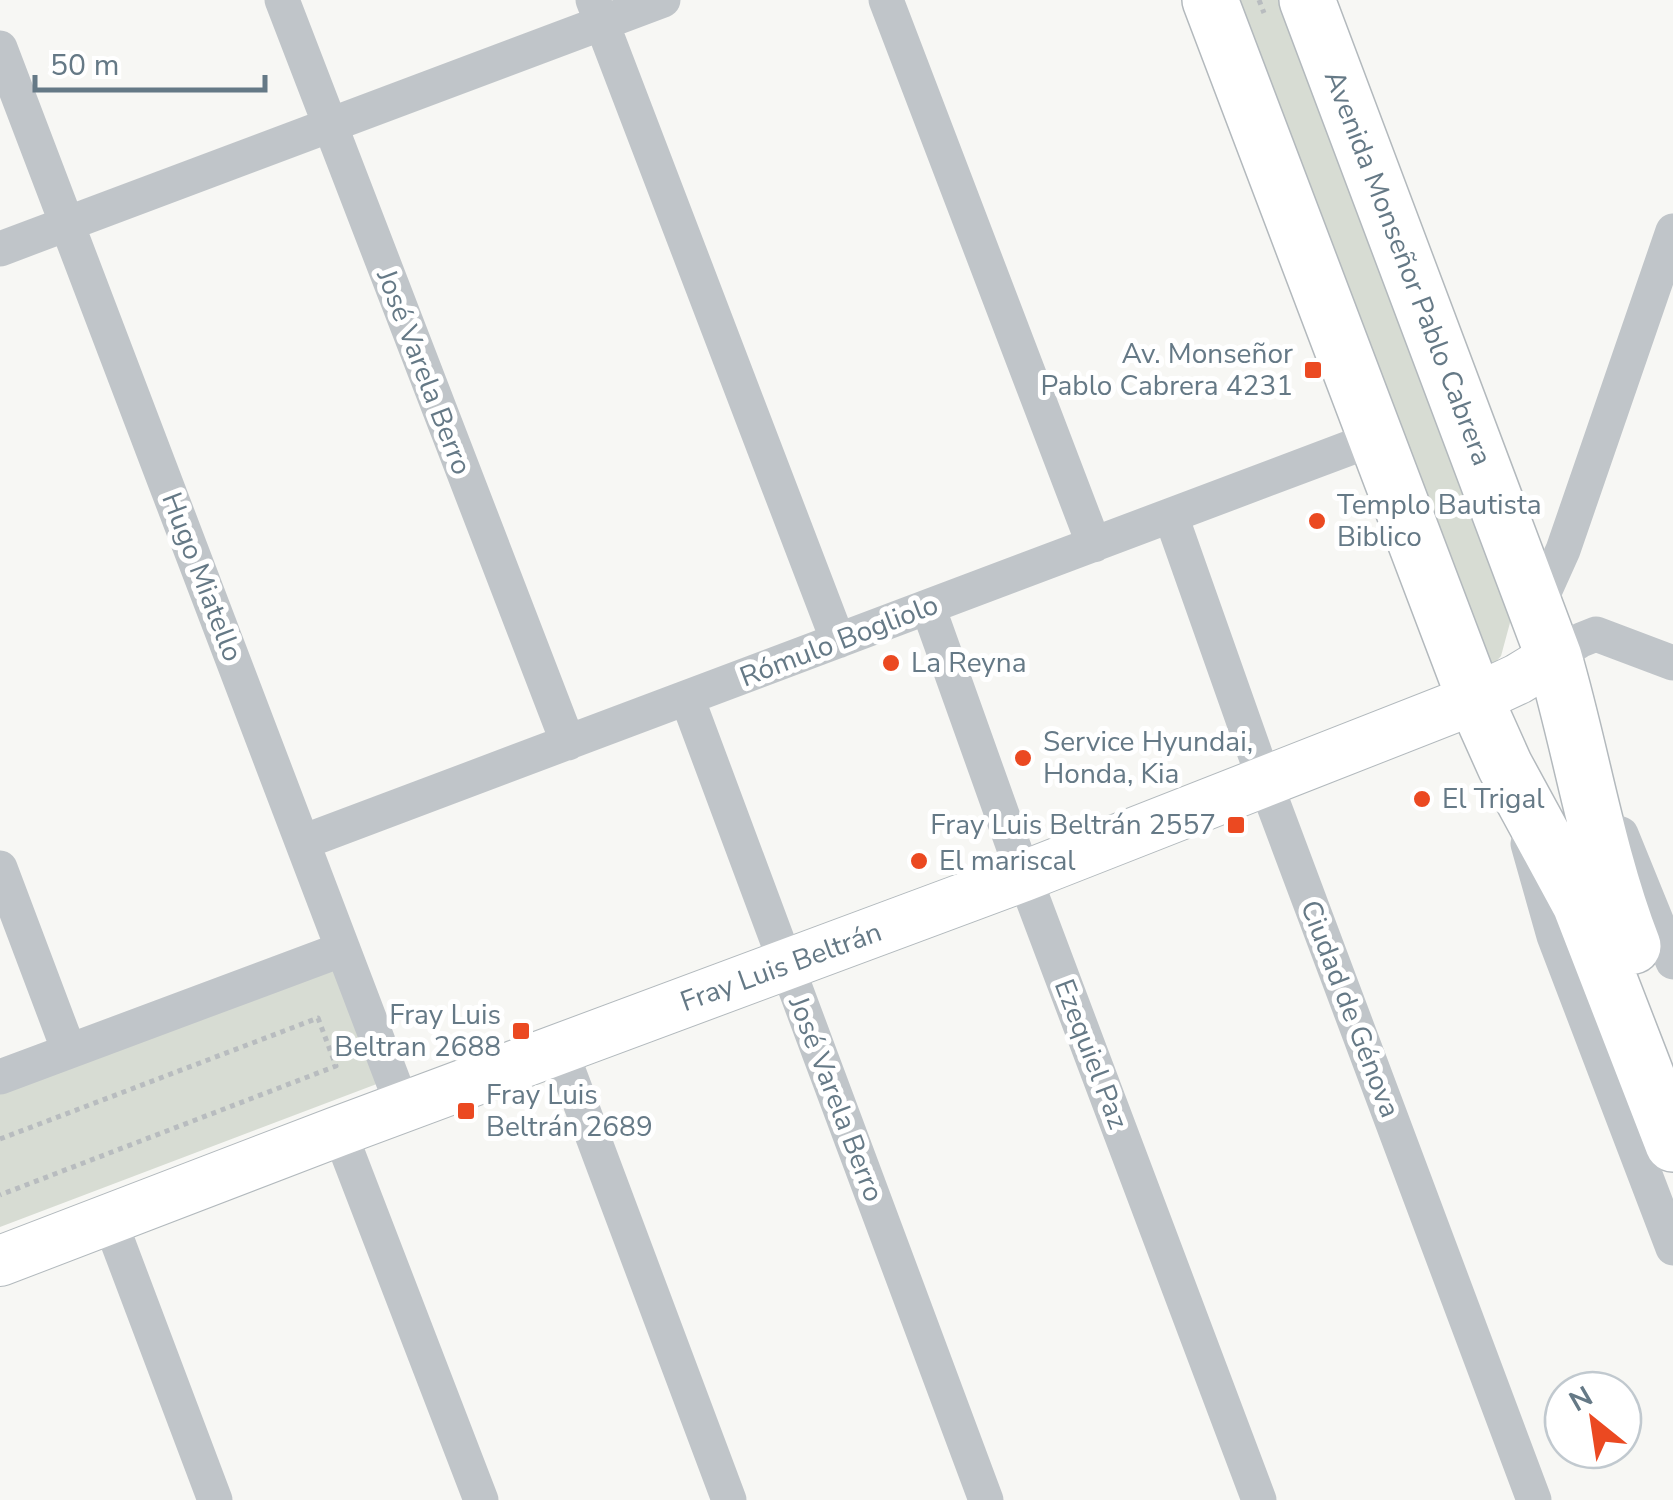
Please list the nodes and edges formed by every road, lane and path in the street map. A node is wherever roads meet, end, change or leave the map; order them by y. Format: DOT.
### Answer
graph roads {
  1 [pos="282,0"];
  2 [pos="662,0"];
  3 [pos="886,0"];
  4 [pos="1210,0"];
  5 [pos="1307,0"];
  6 [pos="597,12"];
  7 [pos="0,48"];
  8 [pos="328,126"];
  9 [pos="67,224"];
  10 [pos="1673,231"];
  11 [pos="0,249"];
  12 [pos="1376,438"];
  13 [pos="1171,516"];
  14 [pos="1094,545"];
  15 [pos="928,607"];
  16 [pos="1545,633"];
  17 [pos="838,641"];
  18 [pos="1673,663"];
  19 [pos="687,698"];
  20 [pos="1474,699"];
  21 [pos="1572,718"];
  22 [pos="568,743"];
  23 [pos="1506,766"];
  24 [pos="1265,782"];
  25 [pos="303,842"];
  26 [pos="0,868"];
  27 [pos="1024,876"];
  28 [pos="343,949"];
  29 [pos="1673,962"];
  30 [pos="786,966"];
  31 [pos="560,1049"];
  32 [pos="1673,1049"];
  33 [pos="69,1051"];
  34 [pos="0,1076"];
  35 [pos="403,1107"];
  36 [pos="340,1131"];
  37 [pos="0,1140"];
  38 [pos="1673,1144"];
  39 [pos="0,1194"];
  40 [pos="108,1219"];
  41 [pos="1673,1248"];
  42 [pos="0,1260"];
  43 [pos="216,1500"];
  44 [pos="480,1500"];
  45 [pos="729,1500"];
  46 [pos="986,1500"];
  47 [pos="1259,1500"];
  48 [pos="1534,1500"];
  1 -- 8 [label="street, José Varela Berro"];
  2 -- 6 [label="street"];
  3 -- 14 [label="street"];
  4 -- 12 [label="main road"];
  5 -- 16 [label="main road, Avenida Monseñor Pablo Cabrera"];
  6 -- 8 [label="street"];
  6 -- 17 [label="street"];
  7 -- 9 [label="street, Hugo Miatello"];
  8 -- 9 [label="street"];
  8 -- 22 [label="street, José Varela Berro"];
  9 -- 11 [label="street"];
  9 -- 25 [label="street, Hugo Miatello"];
  10 -- 16 [label="street"];
  12 -- 13 [label="street, Rómulo Bogliolo"];
  12 -- 20 [label="main road"];
  13 -- 14 [label="street, Rómulo Bogliolo"];
  13 -- 24 [label="street, Ciudad de Génova"];
  14 -- 15 [label="street, Rómulo Bogliolo"];
  15 -- 17 [label="street, Rómulo Bogliolo"];
  15 -- 27 [label="street, Ezequiel Paz"];
  16 -- 18 [label="street"];
  16 -- 20 [label="main road, Fray Luis Beltrán"];
  16 -- 21 [label="main road, Avenida Monseñor Pablo Cabrera"];
  17 -- 19 [label="street, Rómulo Bogliolo"];
  19 -- 22 [label="street, Rómulo Bogliolo"];
  19 -- 30 [label="street, José Varela Berro"];
  20 -- 23 [label="main road"];
  20 -- 24 [label="main road, Fray Luis Beltrán"];
  21 -- 29 [label="street"];
  21 -- 32 [label="main road, Avenida Monseñor Pablo Cabrera"];
  22 -- 25 [label="street, Rómulo Bogliolo"];
  23 -- 38 [label="main road"];
  23 -- 41 [label="street"];
  24 -- 27 [label="main road, Fray Luis Beltrán"];
  24 -- 48 [label="street, Ciudad de Génova"];
  25 -- 28 [label="street, Hugo Miatello"];
  26 -- 33 [label="street"];
  27 -- 30 [label="main road, Fray Luis Beltrán"];
  27 -- 47 [label="street, Ezequiel Paz"];
  28 -- 33 [label="street"];
  28 -- 35 [label="street, Hugo Miatello"];
  30 -- 31 [label="main road, Fray Luis Beltrán"];
  30 -- 46 [label="street, José Varela Berro"];
  31 -- 35 [label="main road, Fray Luis Beltrán"];
  31 -- 45 [label="street"];
  33 -- 34 [label="street"];
  35 -- 36 [label="main road, Fray Luis Beltrán"];
  36 -- 40 [label="main road, Fray Luis Beltrán"];
  36 -- 44 [label="street"];
  37 -- 39 [label="path"];
  40 -- 42 [label="main road, Fray Luis Beltrán"];
  40 -- 43 [label="street"];
}
